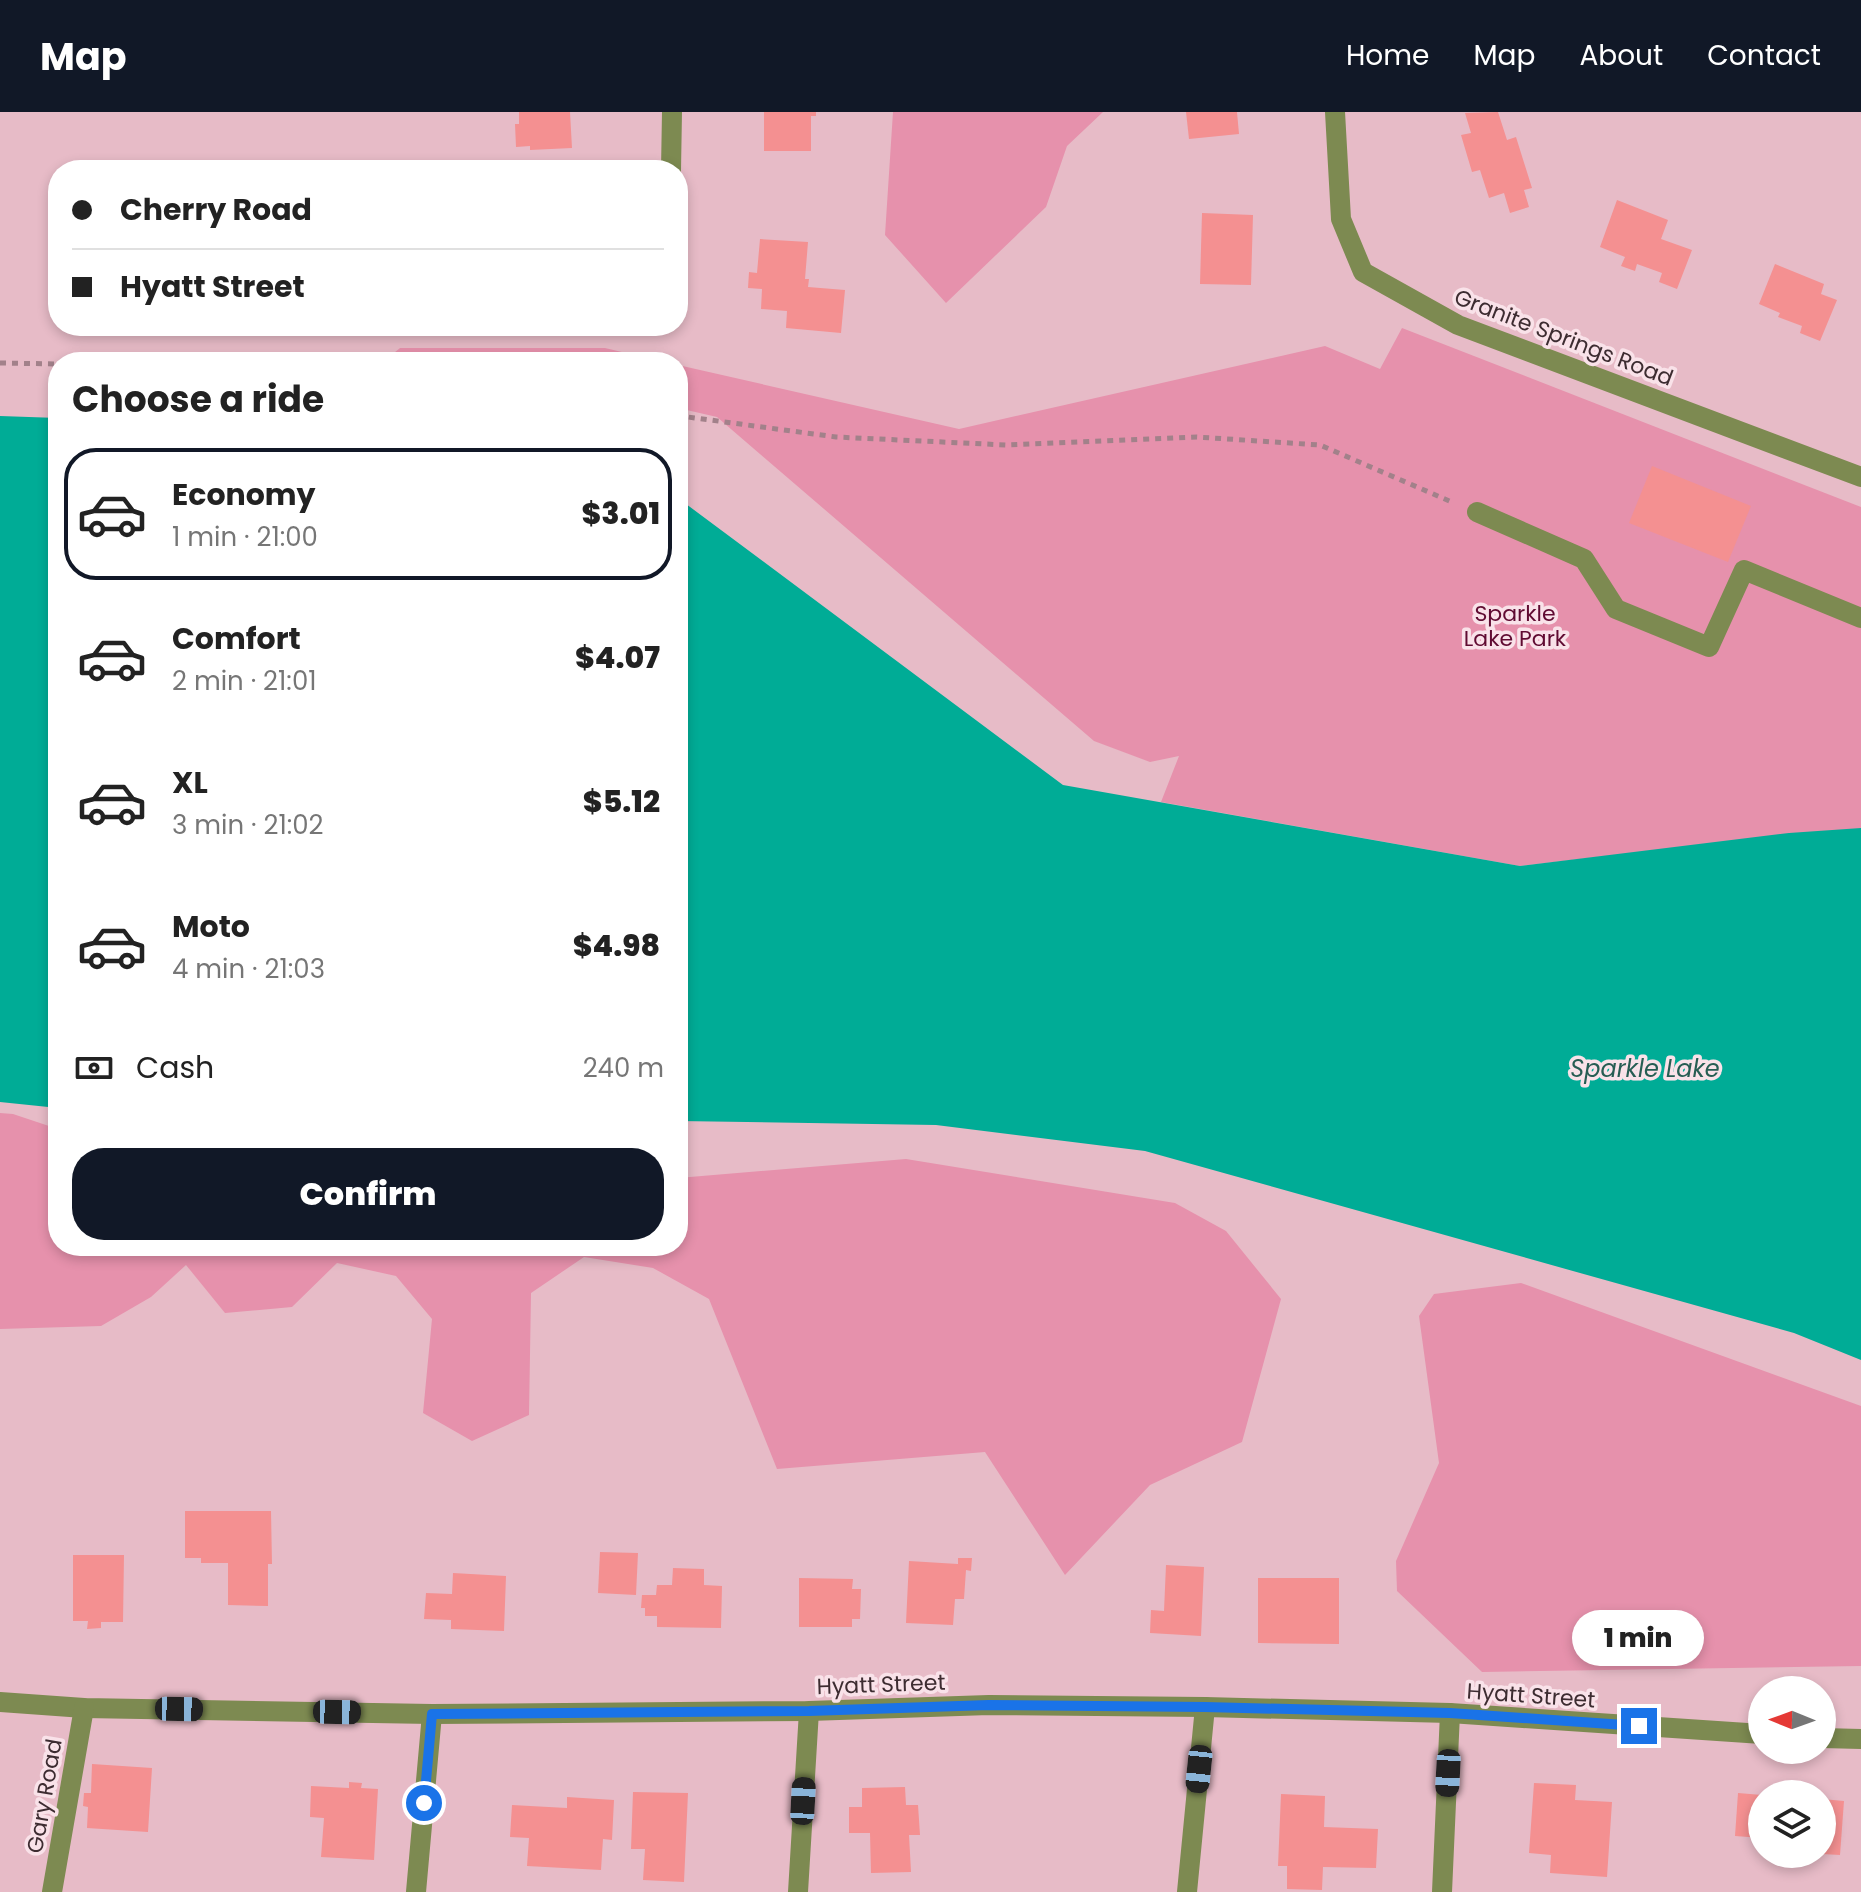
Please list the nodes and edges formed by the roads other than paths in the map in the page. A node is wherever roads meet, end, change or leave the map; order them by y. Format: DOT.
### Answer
graph roads {
  1 [pos="672,112"];
  2 [pos="1335,112"];
  3 [pos="671,160"];
  4 [pos="1861,477"];
  5 [pos="1477,512"];
  6 [pos="1861,618"];
  7 [pos="0,1702"];
  8 [pos="1205,1707"];
  9 [pos="84,1708"];
  10 [pos="809,1711"];
  11 [pos="1450,1713"];
  12 [pos="432,1714"];
  13 [pos="1748,1733"];
  14 [pos="1836,1738"];
  15 [pos="1861,1739"];
  16 [pos="52,1892"];
  17 [pos="416,1892"];
  18 [pos="798,1892"];
  19 [pos="1187,1892"];
  20 [pos="1442,1892"];
  1 -- 3 [label="street"];
  2 -- 4 [label="street, Granite Springs Road"];
  5 -- 6 [label="street"];
  7 -- 9 [label="street, Hyatt Street"];
  8 -- 10 [label="street, Hyatt Street"];
  8 -- 11 [label="street, Hyatt Street"];
  8 -- 19 [label="street"];
  9 -- 12 [label="street, Hyatt Street"];
  9 -- 16 [label="street, Gary Road"];
  10 -- 12 [label="street, Hyatt Street"];
  10 -- 18 [label="street"];
  11 -- 13 [label="street, Hyatt Street"];
  11 -- 20 [label="street"];
  12 -- 17 [label="street"];
  14 -- 15 [label="street"];
}
